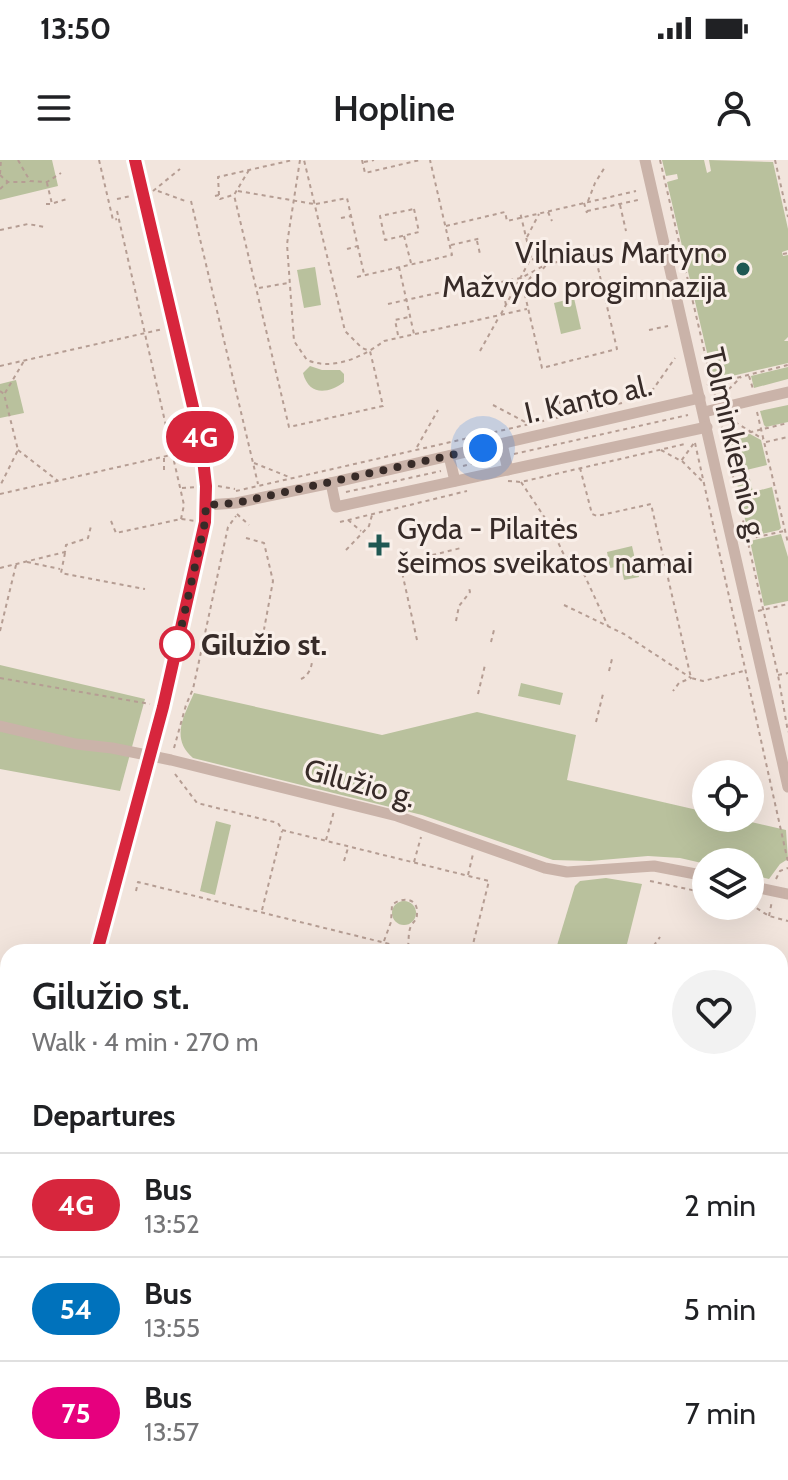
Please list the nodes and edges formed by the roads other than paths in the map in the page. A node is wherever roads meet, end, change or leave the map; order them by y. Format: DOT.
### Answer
graph roads {
  1 [pos="135,160"];
  2 [pos="645,160"];
  3 [pos="788,392"];
  4 [pos="700,398"];
  5 [pos="704,412"];
  6 [pos="707,427"];
  7 [pos="502,444"];
  8 [pos="449,456"];
  9 [pos="506,476"];
  10 [pos="455,481"];
  11 [pos="331,483"];
  12 [pos="206,505"];
  13 [pos="0,726"];
  14 [pos="150,756"];
  15 [pos="788,787"];
  16 [pos="692,873"];
  17 [pos="764,889"];
  18 [pos="788,894"];
  19 [pos="99,944"];
  1 -- 12 [label="street"];
  2 -- 4 [label="street, Tolminkiemio g."];
  3 -- 5 [label="street"];
  4 -- 5 [label="street, Tolminkiemio g."];
  4 -- 7 [label="street, I. Kanto al."];
  5 -- 6 [label="street, Tolminkiemio g."];
  6 -- 9 [label="street, I. Kanto al."];
  6 -- 15 [label="street, Tolminkiemio g."];
  7 -- 8 [label="street, I. Kanto al."];
  7 -- 9 [label="street"];
  8 -- 10 [label="street"];
  8 -- 11 [label="street, I. Kanto al."];
  9 -- 10 [label="street, I. Kanto al."];
  10 -- 11 [label="street, I. Kanto al."];
  11 -- 12 [label="street, I. Kanto al."];
  12 -- 14 [label="street"];
  13 -- 14 [label="street, Gilužio g."];
  14 -- 16 [label="street, Gilužio g."];
  14 -- 19 [label="street"];
  17 -- 18 [label="street"];
}
